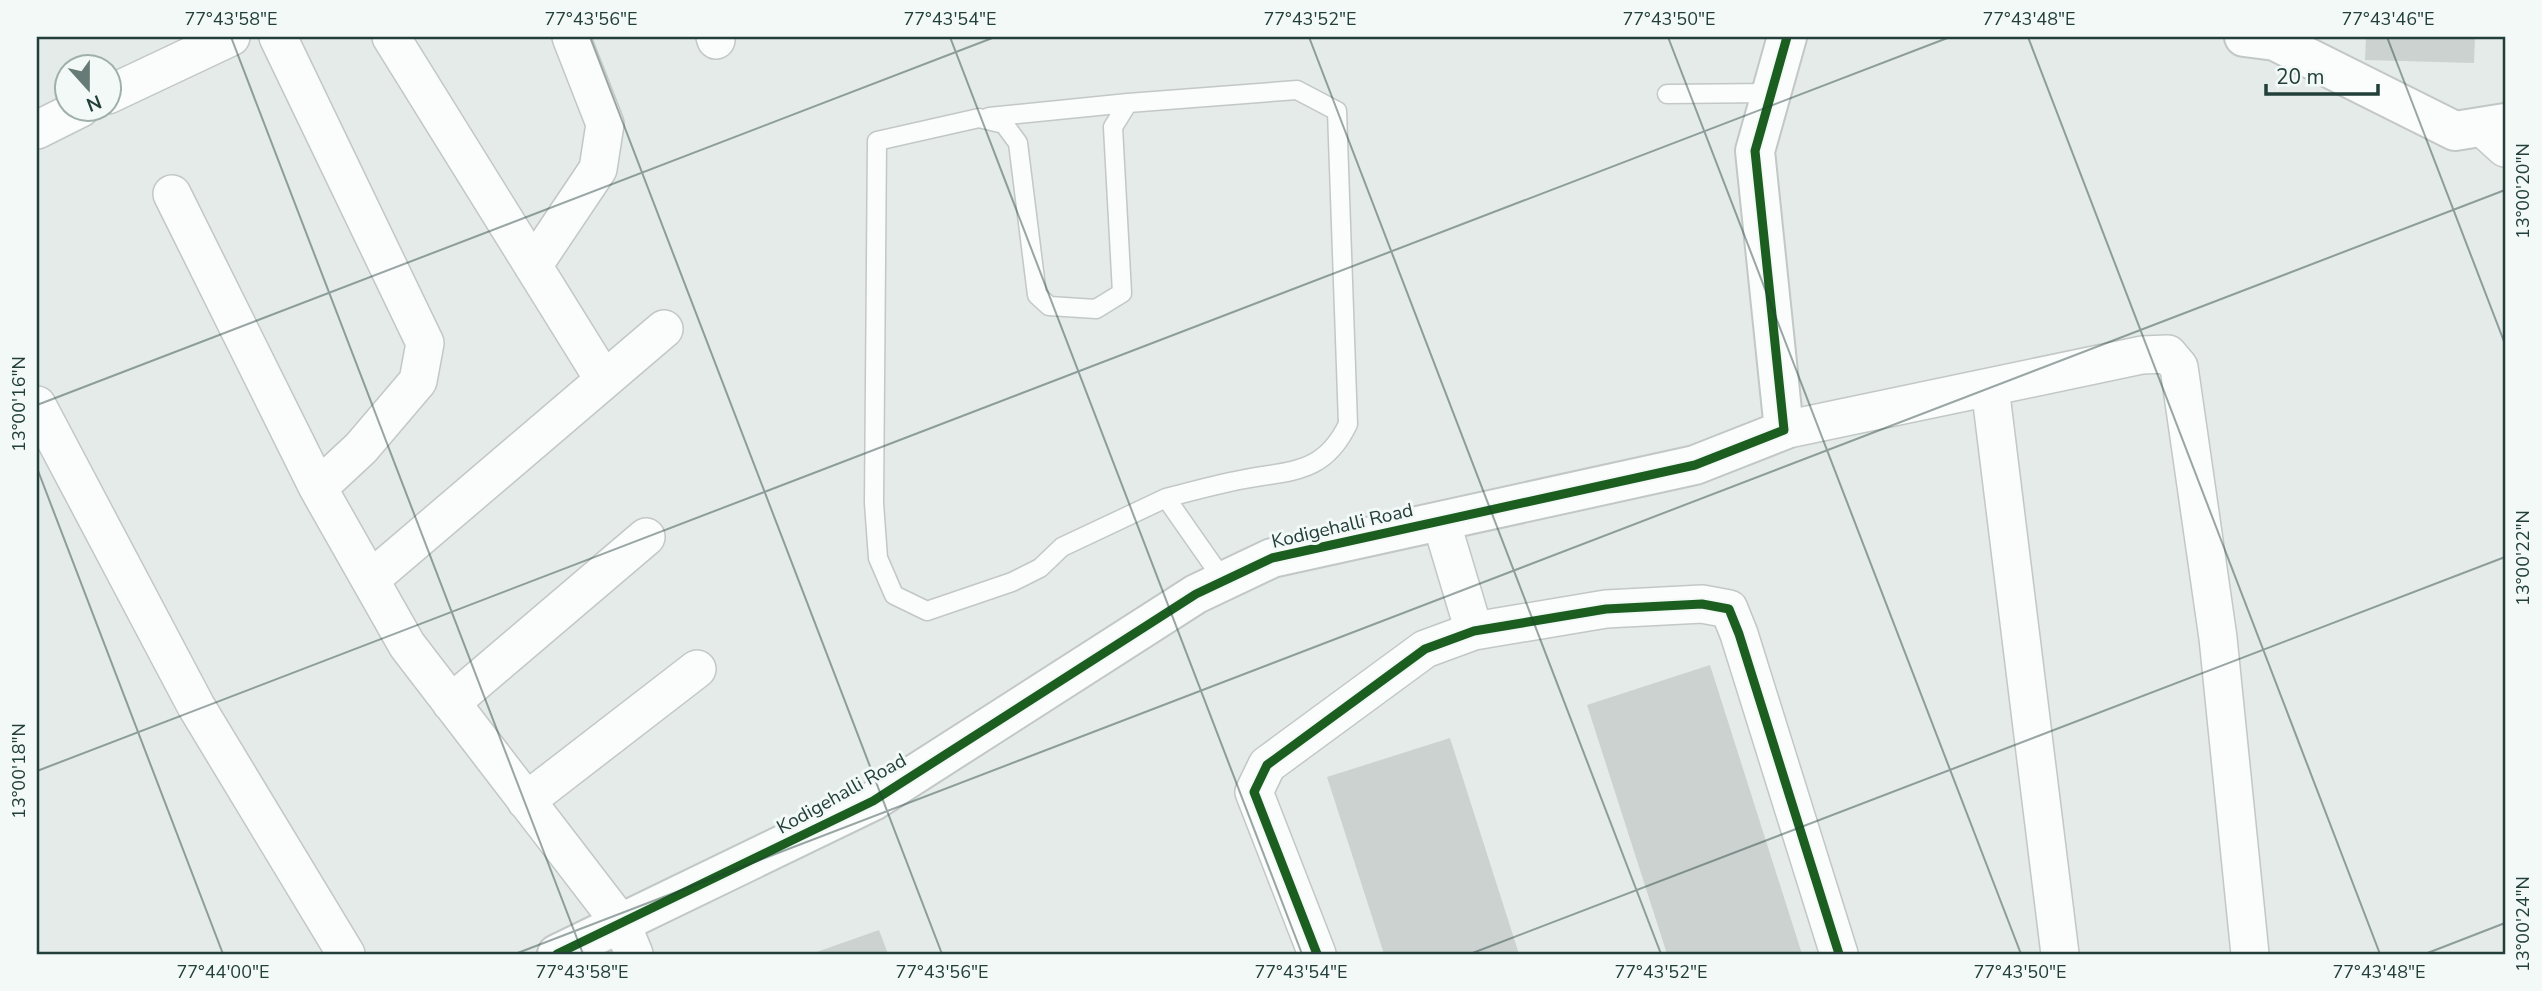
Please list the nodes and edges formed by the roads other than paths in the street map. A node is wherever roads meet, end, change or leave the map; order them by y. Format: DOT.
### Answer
graph roads {
  1 [pos="231,37"];
  2 [pos="278,37"];
  3 [pos="391,37"];
  4 [pos="571,37"];
  5 [pos="1787,37"];
  6 [pos="2265,38"];
  7 [pos="122,88"];
  8 [pos="1770,93"];
  9 [pos="1667,94"];
  10 [pos="1128,103"];
  11 [pos="979,118"];
  12 [pos="53,122"];
  13 [pos="37,130"];
  14 [pos="2498,133"];
  15 [pos="172,194"];
  16 [pos="533,266"];
  17 [pos="664,329"];
  18 [pos="604,380"];
  19 [pos="1990,387"];
  20 [pos="37,405"];
  21 [pos="1784,430"];
  22 [pos="318,488"];
  23 [pos="1166,498"];
  24 [pos="1441,521"];
  25 [pos="646,537"];
  26 [pos="370,579"];
  27 [pos="1224,581"];
  28 [pos="1474,631"];
  29 [pos="697,669"];
  30 [pos="451,704"];
  31 [pos="527,801"];
  32 [pos="628,940"];
  33 [pos="346,954"];
  34 [pos="557,954"];
  35 [pos="1317,954"];
  36 [pos="1839,954"];
  37 [pos="2060,954"];
  38 [pos="2250,954"];
  1 -- 7 [label="street"];
  2 -- 22 [label="street"];
  3 -- 16 [label="street"];
  4 -- 16 [label="street"];
  5 -- 8 [label="street"];
  6 -- 14 [label="street"];
  8 -- 9 [label="lane"];
  8 -- 21 [label="street"];
  10 -- 11 [label="lane"];
  10 -- 11 [label="lane"];
  10 -- 23 [label="lane"];
  11 -- 23 [label="lane"];
  12 -- 13 [label="street"];
  15 -- 22 [label="street"];
  16 -- 18 [label="street"];
  17 -- 18 [label="street"];
  18 -- 26 [label="street"];
  19 -- 21 [label="street"];
  19 -- 37 [label="street"];
  19 -- 38 [label="street"];
  20 -- 33 [label="street"];
  21 -- 24 [label="street, Kodigehalli Road"];
  22 -- 26 [label="street"];
  23 -- 27 [label="lane"];
  24 -- 27 [label="street, Kodigehalli Road"];
  24 -- 28 [label="street"];
  25 -- 30 [label="street"];
  26 -- 30 [label="street"];
  27 -- 32 [label="street, Kodigehalli Road"];
  28 -- 35 [label="street"];
  28 -- 36 [label="street"];
  29 -- 31 [label="street"];
  30 -- 31 [label="street"];
  31 -- 32 [label="street"];
  32 -- 34 [label="street, Kodigehalli Road"];
}
